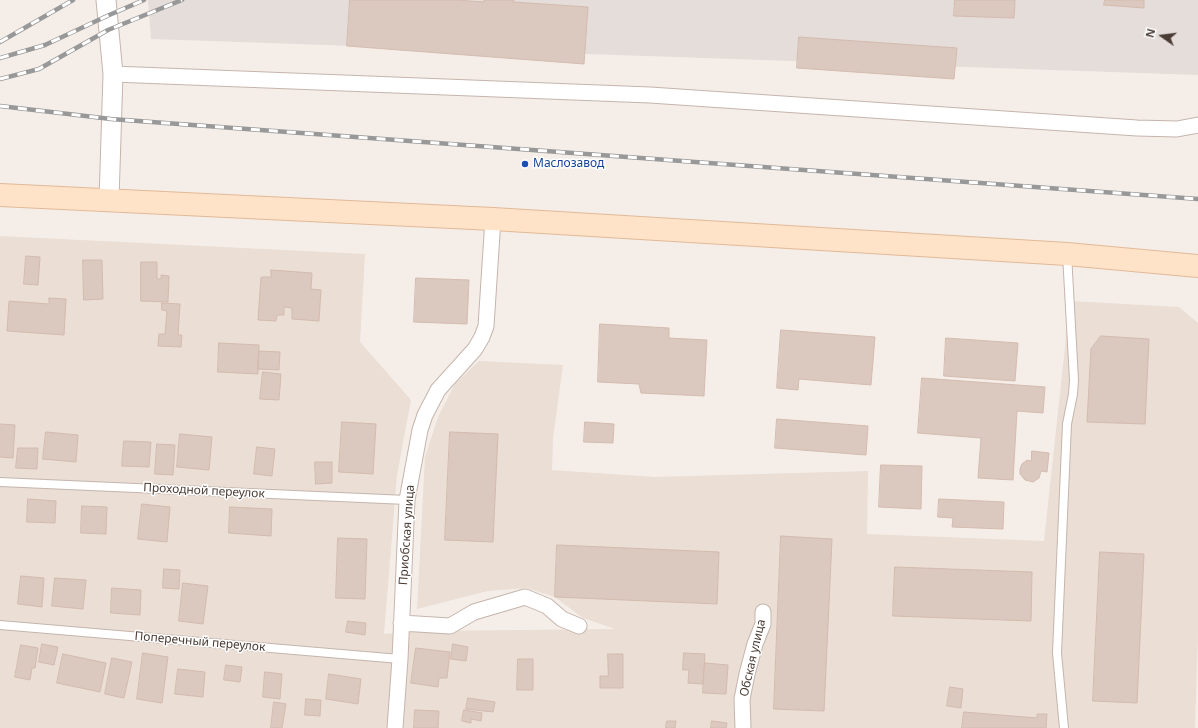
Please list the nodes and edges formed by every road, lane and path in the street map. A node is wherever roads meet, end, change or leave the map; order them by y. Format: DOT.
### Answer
graph roads {
  1 [pos="106,0"];
  2 [pos="113,74"];
  3 [pos="1198,125"];
  4 [pos="0,195"];
  5 [pos="109,200"];
  6 [pos="493,219"];
  7 [pos="1067,254"];
  8 [pos="1198,266"];
  9 [pos="0,482"];
  10 [pos="407,500"];
  11 [pos="763,612"];
  12 [pos="402,623"];
  13 [pos="0,625"];
  14 [pos="579,626"];
  15 [pos="400,659"];
  16 [pos="395,728"];
  17 [pos="743,728"];
  18 [pos="1064,728"];
  1 -- 2 [label="street"];
  2 -- 3 [label="street"];
  2 -- 5 [label="street"];
  4 -- 5 [label="main road"];
  5 -- 6 [label="main road"];
  6 -- 7 [label="main road"];
  6 -- 10 [label="street, Приобская улица"];
  7 -- 8 [label="main road"];
  7 -- 18 [label="lane"];
  9 -- 10 [label="lane, Проходной переулок"];
  10 -- 12 [label="street, Приобская улица"];
  11 -- 17 [label="street, Обская улица"];
  12 -- 14 [label="street"];
  12 -- 15 [label="street, Приобская улица"];
  13 -- 15 [label="lane, Поперечный переулок"];
  15 -- 16 [label="street, Приобская улица"];
}
